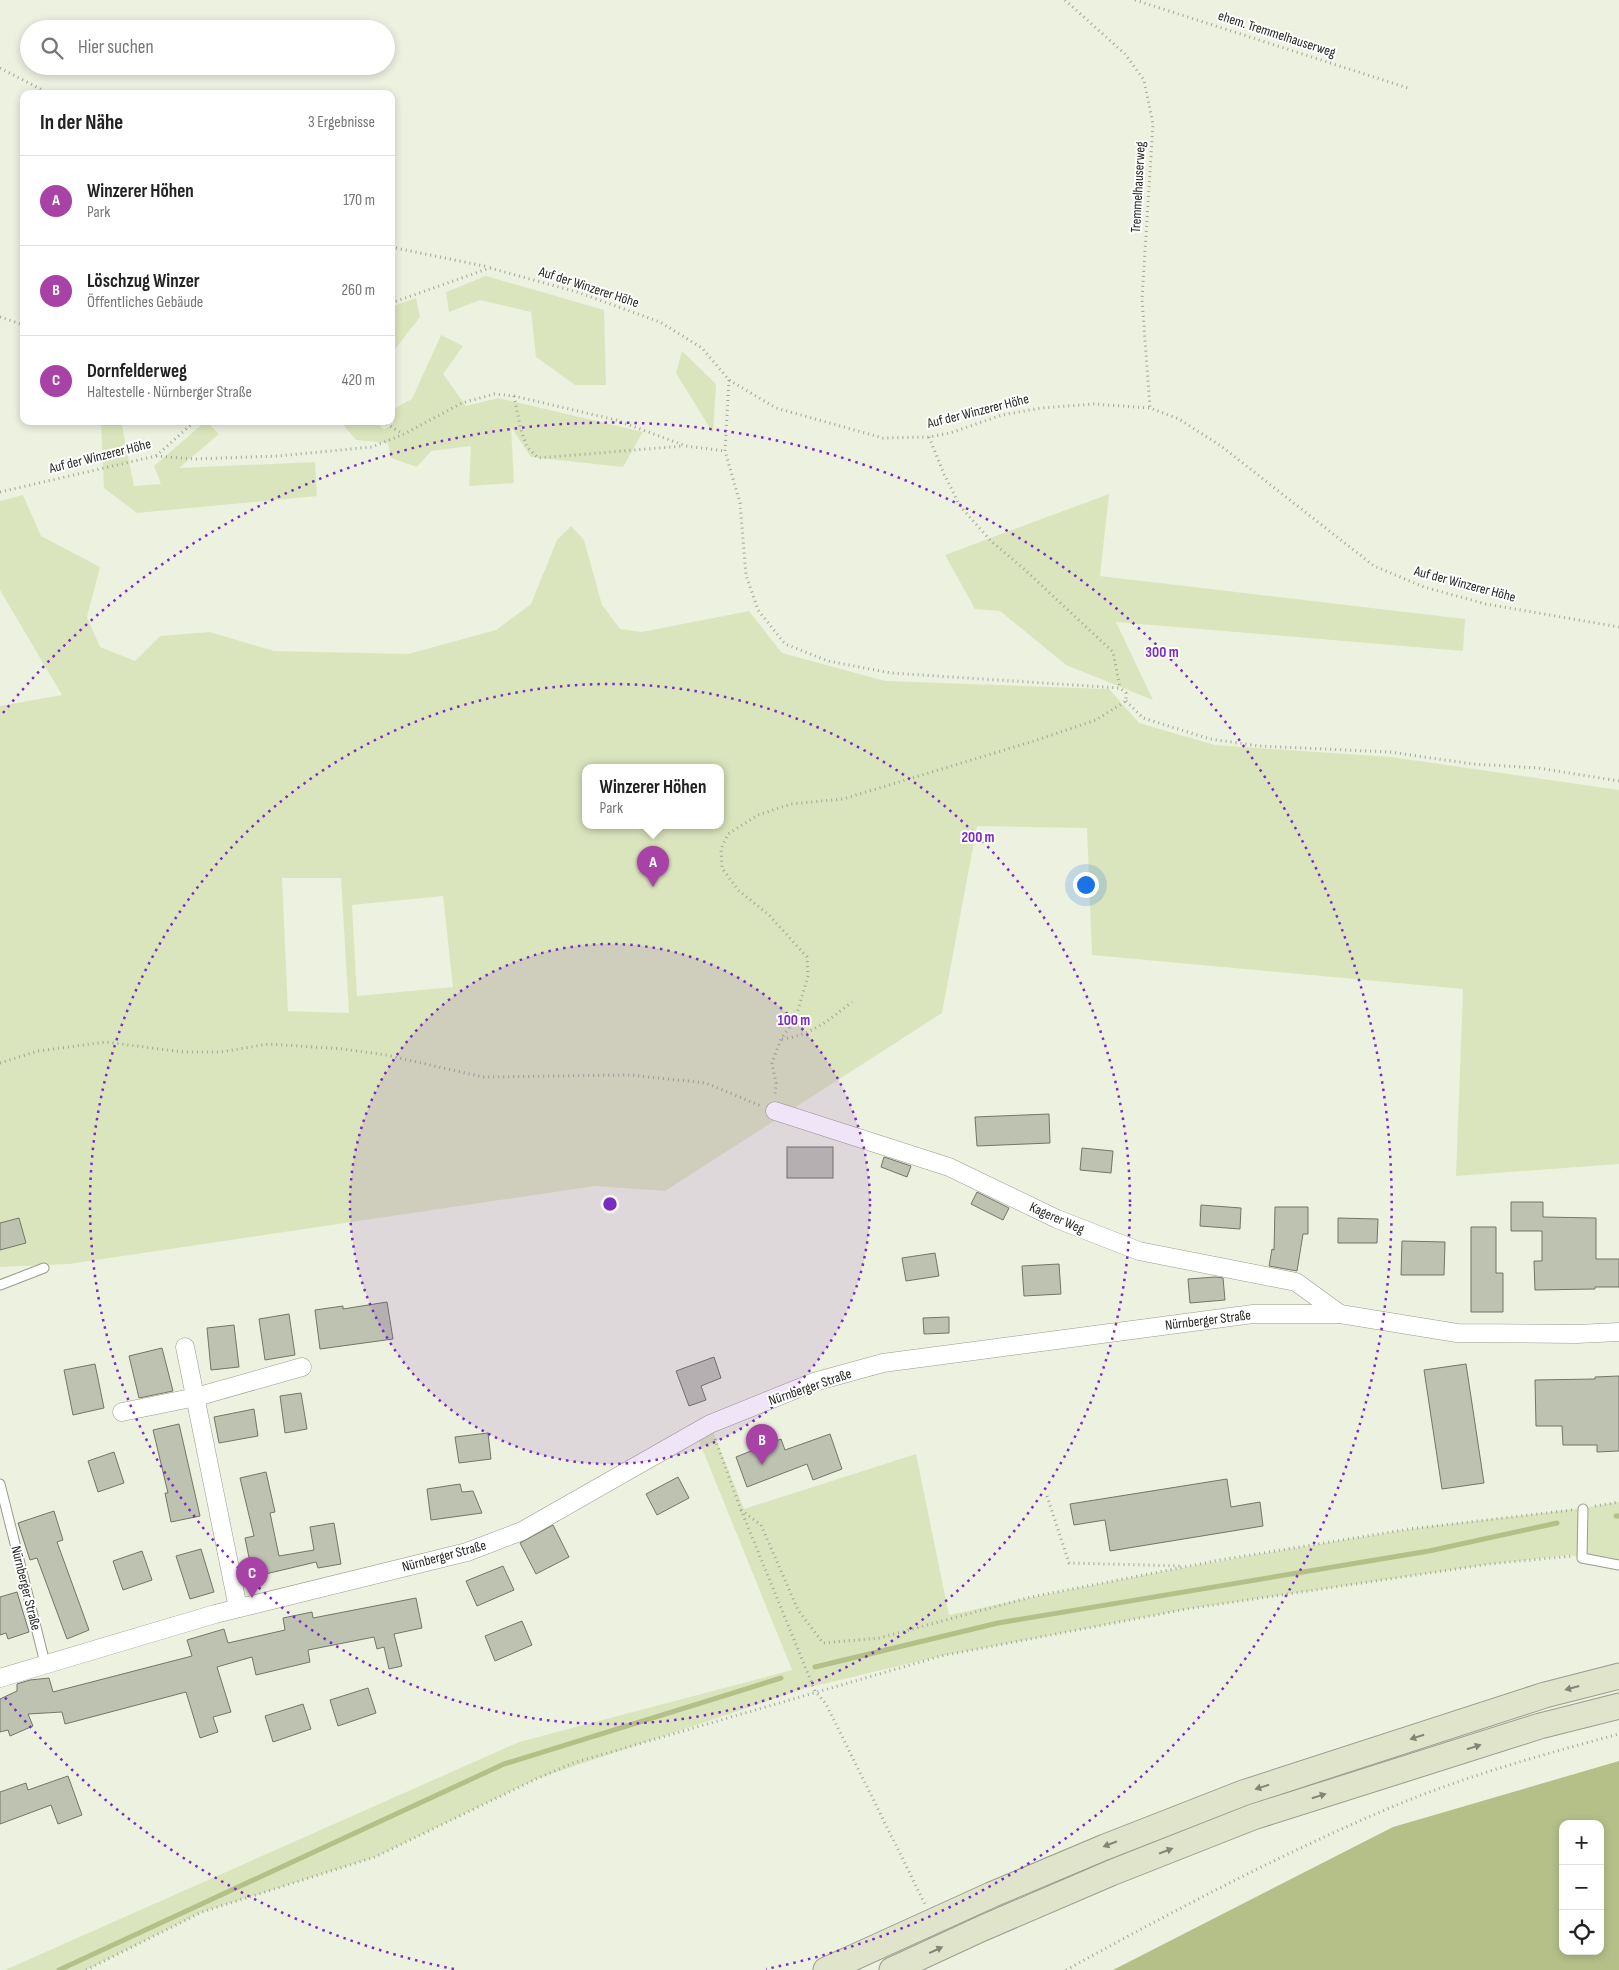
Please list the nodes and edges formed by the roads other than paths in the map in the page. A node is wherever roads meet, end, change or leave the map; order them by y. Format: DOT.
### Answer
graph roads {
  1 [pos="775,1111"];
  2 [pos="44,1268"];
  3 [pos="0,1285"];
  4 [pos="1340,1314"];
  5 [pos="1619,1332"];
  6 [pos="185,1347"];
  7 [pos="302,1367"];
  8 [pos="196,1397"];
  9 [pos="122,1412"];
  10 [pos="0,1484"];
  11 [pos="1583,1509"];
  12 [pos="1619,1565"];
  13 [pos="238,1608"];
  14 [pos="46,1663"];
  15 [pos="1619,1676"];
  16 [pos="0,1678"];
  17 [pos="1619,1706"];
  18 [pos="826,1970"];
  19 [pos="892,1970"];
  1 -- 4 [label="street, Kagerer Weg"];
  2 -- 3 [label="lane"];
  4 -- 5 [label="street, Nürnberger Straße"];
  4 -- 13 [label="street, Nürnberger Straße"];
  6 -- 8 [label="street"];
  7 -- 8 [label="street"];
  8 -- 9 [label="street"];
  8 -- 13 [label="street"];
  10 -- 14 [label="lane, Nürnberger Straße"];
  11 -- 12 [label="lane"];
  13 -- 14 [label="street, Nürnberger Straße"];
  14 -- 16 [label="street, Nürnberger Straße"];
  15 -- 18 [label="main road, one-way"];
  19 -- 17 [label="main road, one-way"];
}
